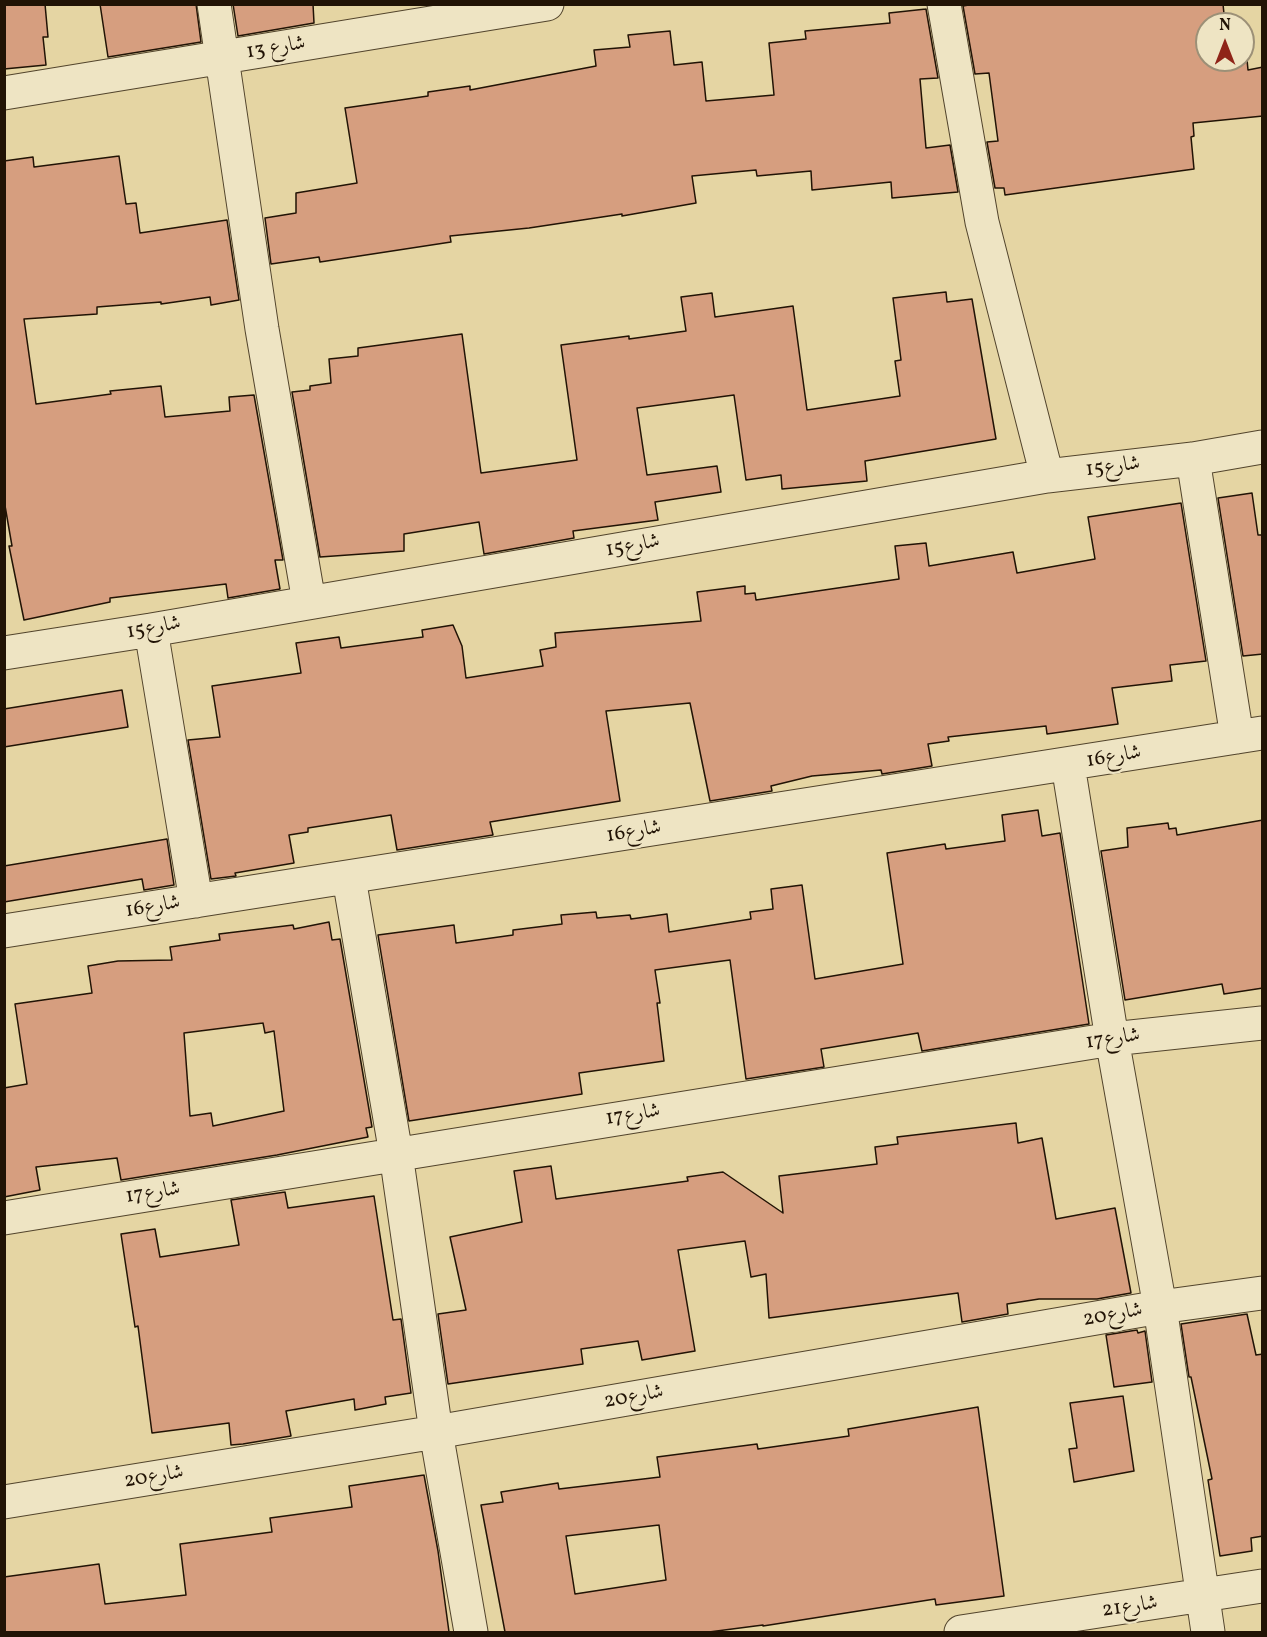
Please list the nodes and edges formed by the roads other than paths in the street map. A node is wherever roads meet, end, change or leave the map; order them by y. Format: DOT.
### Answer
graph roads {
  1 [pos="214,4"];
  2 [pos="547,4"];
  3 [pos="944,4"];
  4 [pos="222,58"];
  5 [pos="4,93"];
  6 [pos="1263,447"];
  7 [pos="1192,459"];
  8 [pos="1047,476"];
  9 [pos="309,602"];
  10 [pos="151,630"];
  11 [pos="4,653"];
  12 [pos="1250,735"];
  13 [pos="1068,765"];
  14 [pos="349,878"];
  15 [pos="196,901"];
  16 [pos="4,931"];
  17 [pos="1263,1023"];
  18 [pos="1112,1039"];
  19 [pos="396,1154"];
  20 [pos="4,1218"];
  21 [pos="1263,1293"];
  22 [pos="1160,1307"];
  23 [pos="436,1432"];
  24 [pos="4,1502"];
  25 [pos="1263,1586"];
  26 [pos="1203,1597"];
  27 [pos="471,1632"];
  28 [pos="961,1632"];
  29 [pos="1208,1632"];
  1 -- 4 [label="street"];
  2 -- 4 [label="street, شارع 13"];
  3 -- 8 [label="street"];
  4 -- 5 [label="street, شارع 13"];
  4 -- 9 [label="street"];
  6 -- 7 [label="street, شارع15"];
  7 -- 8 [label="street, شارع15"];
  7 -- 12 [label="street"];
  8 -- 9 [label="street, شارع15"];
  9 -- 10 [label="street, شارع15"];
  10 -- 11 [label="street, شارع15"];
  10 -- 15 [label="street"];
  12 -- 13 [label="street, شارع16"];
  13 -- 14 [label="street, شارع16"];
  13 -- 18 [label="street"];
  14 -- 15 [label="street, شارع16"];
  14 -- 19 [label="street"];
  15 -- 16 [label="street, شارع16"];
  17 -- 18 [label="street, شارع17"];
  18 -- 19 [label="street, شارع17"];
  18 -- 22 [label="street"];
  19 -- 20 [label="street, شارع17"];
  19 -- 23 [label="street"];
  21 -- 22 [label="street, شارع20"];
  22 -- 23 [label="street, شارع20"];
  22 -- 26 [label="street"];
  23 -- 24 [label="street, شارع20"];
  23 -- 27 [label="street"];
  25 -- 26 [label="street, شارع21"];
  26 -- 28 [label="street, شارع21"];
  26 -- 29 [label="street"];
}
